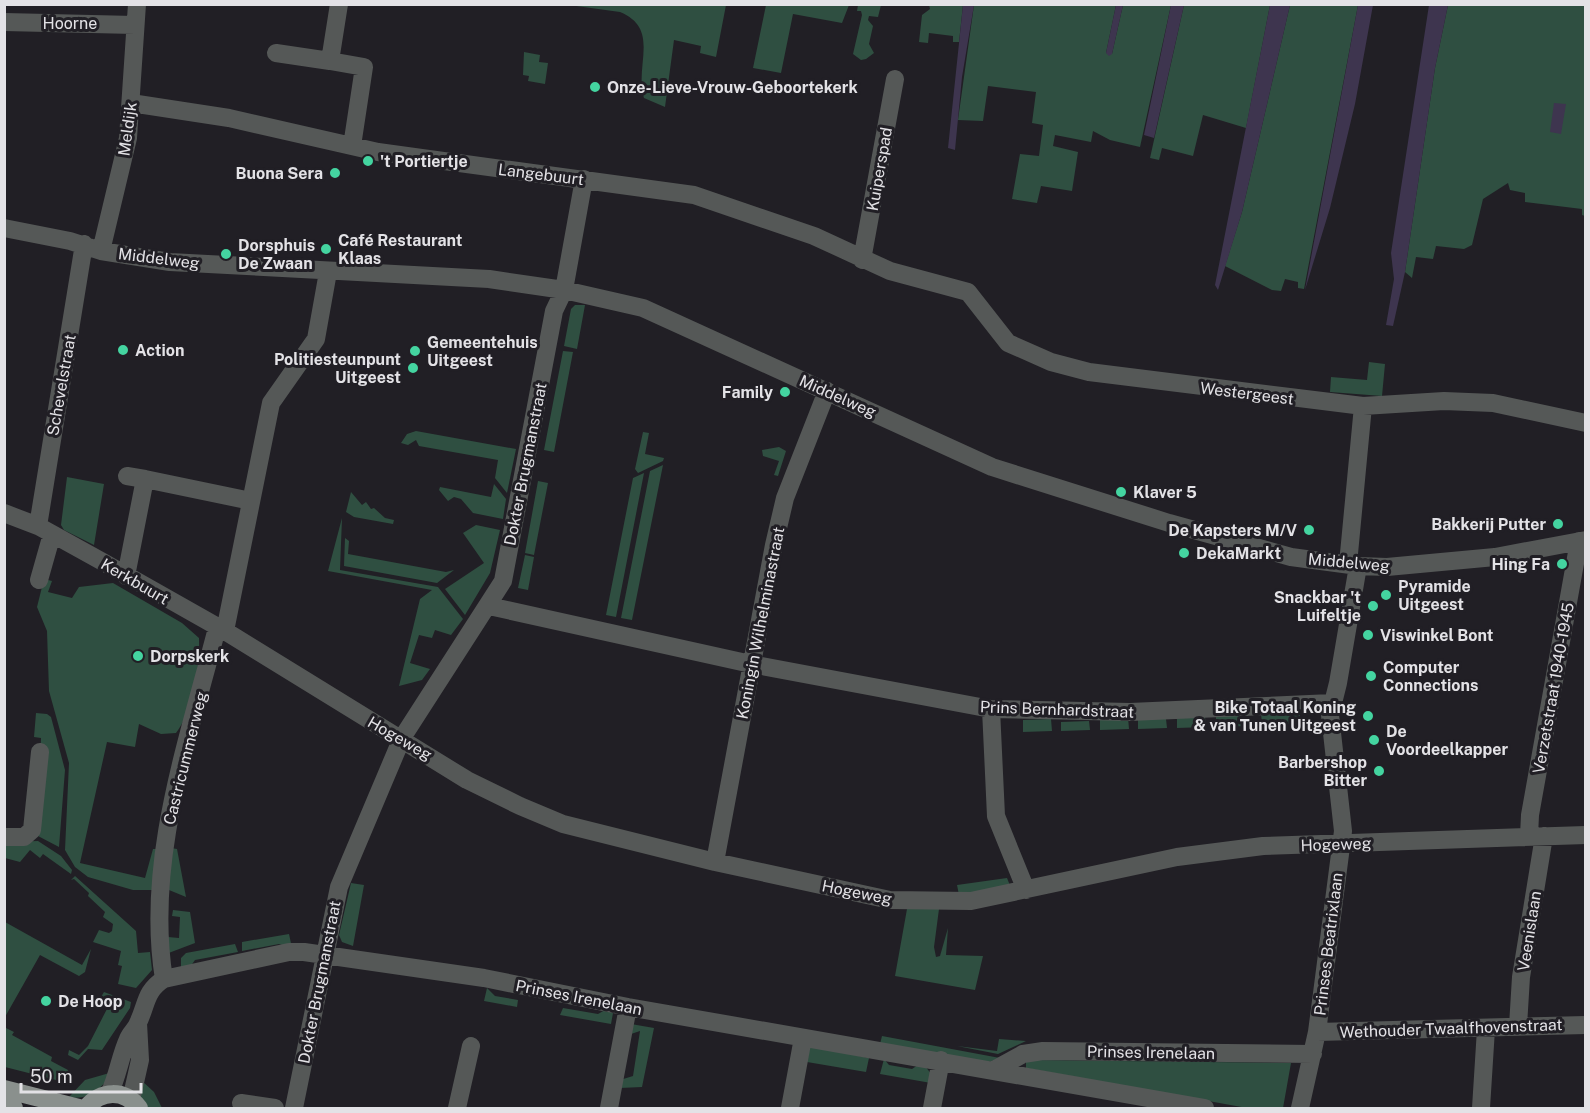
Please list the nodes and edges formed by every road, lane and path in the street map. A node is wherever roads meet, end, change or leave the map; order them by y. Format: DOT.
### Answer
graph roads {
  1 [pos="137,4"];
  2 [pos="339,4"];
  3 [pos="4,22"];
  4 [pos="135,25"];
  5 [pos="276,53"];
  6 [pos="330,61"];
  7 [pos="895,79"];
  8 [pos="131,103"];
  9 [pos="352,146"];
  10 [pos="584,179"];
  11 [pos="4,228"];
  12 [pos="92,248"];
  13 [pos="861,260"];
  14 [pos="328,272"];
  15 [pos="939,282"];
  16 [pos="564,290"];
  17 [pos="827,391"];
  18 [pos="1363,406"];
  19 [pos="1586,423"];
  20 [pos="251,501"];
  21 [pos="4,513"];
  22 [pos="45,530"];
  23 [pos="1582,540"];
  24 [pos="1353,565"];
  25 [pos="126,576"];
  26 [pos="39,580"];
  27 [pos="489,606"];
  28 [pos="221,629"];
  29 [pos="751,664"];
  30 [pos="1332,703"];
  31 [pos="991,709"];
  32 [pos="402,738"];
  33 [pos="40,752"];
  34 [pos="1586,835"];
  35 [pos="1536,836"];
  36 [pos="4,837"];
  37 [pos="1341,844"];
  38 [pos="715,862"];
  39 [pos="1026,890"];
  40 [pos="324,955"];
  41 [pos="164,980"];
  42 [pos="628,1007"];
  43 [pos="138,1023"];
  44 [pos="1586,1025"];
  45 [pos="1518,1026"];
  46 [pos="1486,1029"];
  47 [pos="1317,1032"];
  48 [pos="803,1038"];
  49 [pos="471,1046"];
  50 [pos="1312,1054"];
  51 [pos="941,1060"];
  52 [pos="994,1070"];
  53 [pos="4,1089"];
  54 [pos="110,1094"];
  55 [pos="1125,1101"];
  56 [pos="241,1103"];
  57 [pos="135,1104"];
  58 [pos="4,1106"];
  59 [pos="14,1108"];
  60 [pos="80,1108"];
  61 [pos="86,1108"];
  62 [pos="275,1108"];
  63 [pos="294,1108"];
  64 [pos="457,1108"];
  65 [pos="609,1108"];
  66 [pos="790,1108"];
  67 [pos="932,1108"];
  68 [pos="1205,1108"];
  69 [pos="1300,1108"];
  70 [pos="1481,1108"];
  1 -- 4 [label="street, Meldijk"];
  2 -- 6 [label="street"];
  3 -- 4 [label="street, Hoorne"];
  4 -- 8 [label="street, Meldijk"];
  5 -- 6 [label="street"];
  6 -- 9 [label="street"];
  7 -- 13 [label="street, Kuiperspad"];
  8 -- 9 [label="street, Langebuurt"];
  8 -- 12 [label="street, Meldijk"];
  9 -- 10 [label="street, Langebuurt"];
  10 -- 13 [label="street, Langebuurt"];
  10 -- 16 [label="street, Dokter Brugmanstraat"];
  11 -- 12 [label="street, Middelweg"];
  12 -- 14 [label="street, Middelweg"];
  12 -- 22 [label="street, Schevelstraat"];
  13 -- 15 [label="street, Langebuurt"];
  14 -- 16 [label="street, Middelweg"];
  14 -- 20 [label="street, Castricummerweg"];
  15 -- 18 [label="street, Westergeest"];
  16 -- 17 [label="street, Middelweg"];
  16 -- 27 [label="street, Dokter Brugmanstraat"];
  17 -- 24 [label="street, Middelweg"];
  17 -- 29 [label="street, Koningin Wilhelminastraat"];
  18 -- 19 [label="street, Westergeest"];
  18 -- 24 [label="street, Prinses Beatrixlaan"];
  20 -- 25 [label="street"];
  20 -- 28 [label="street, Castricummerweg"];
  21 -- 22 [label="street, Kerkbuurt"];
  22 -- 25 [label="street, Kerkbuurt"];
  22 -- 26 [label="street"];
  23 -- 24 [label="street, Middelweg"];
  23 -- 35 [label="street, Verzetstraat 1940-1945"];
  24 -- 30 [label="street, Prinses Beatrixlaan"];
  25 -- 28 [label="street, Kerkbuurt"];
  27 -- 29 [label="street"];
  27 -- 32 [label="street, Dokter Brugmanstraat"];
  28 -- 32 [label="street, Hogeweg"];
  28 -- 41 [label="street, Castricummerweg"];
  29 -- 31 [label="street, Prins Bernhardstraat"];
  29 -- 38 [label="street, Koningin Wilhelminastraat"];
  30 -- 31 [label="street, Prins Bernhardstraat"];
  30 -- 37 [label="street, Prinses Beatrixlaan"];
  31 -- 39 [label="street"];
  32 -- 38 [label="street, Hogeweg"];
  32 -- 40 [label="street, Dokter Brugmanstraat"];
  33 -- 36 [label="street"];
  34 -- 35 [label="street, Hogeweg"];
  35 -- 37 [label="street, Hogeweg"];
  35 -- 45 [label="street, Veenislaan"];
  37 -- 39 [label="street, Hogeweg"];
  37 -- 47 [label="street, Prinses Beatrixlaan"];
  38 -- 39 [label="street, Hogeweg"];
  40 -- 41 [label="street, Prinses Irenelaan"];
  40 -- 42 [label="street, Prinses Irenelaan"];
  40 -- 63 [label="street, Dokter Brugmanstraat"];
  41 -- 43 [label="street"];
  42 -- 48 [label="street, Prinses Irenelaan"];
  42 -- 65 [label="street"];
  43 -- 54 [label="street"];
  43 -- 57 [label="street"];
  44 -- 45 [label="street, Wethouder Twaalfhovenstraat"];
  45 -- 46 [label="street, Wethouder Twaalfhovenstraat"];
  46 -- 47 [label="street, Wethouder Twaalfhovenstraat"];
  46 -- 70 [label="street"];
  47 -- 50 [label="street, Prinses Beatrixlaan"];
  48 -- 51 [label="street, Prinses Irenelaan"];
  48 -- 66 [label="street"];
  49 -- 64 [label="street"];
  50 -- 52 [label="street, Prinses Irenelaan"];
  50 -- 69 [label="street, Prinses Beatrixlaan"];
  51 -- 52 [label="street, Prinses Irenelaan"];
  51 -- 67 [label="street"];
  52 -- 55 [label="street, Prinses Irenelaan"];
  53 -- 60 [label="main road"];
  54 -- 57 [label="main road"];
  54 -- 61 [label="main road"];
  55 -- 68 [label="street, Prinses Irenelaan"];
  56 -- 62 [label="street"];
  58 -- 59 [label="main road"];
}
